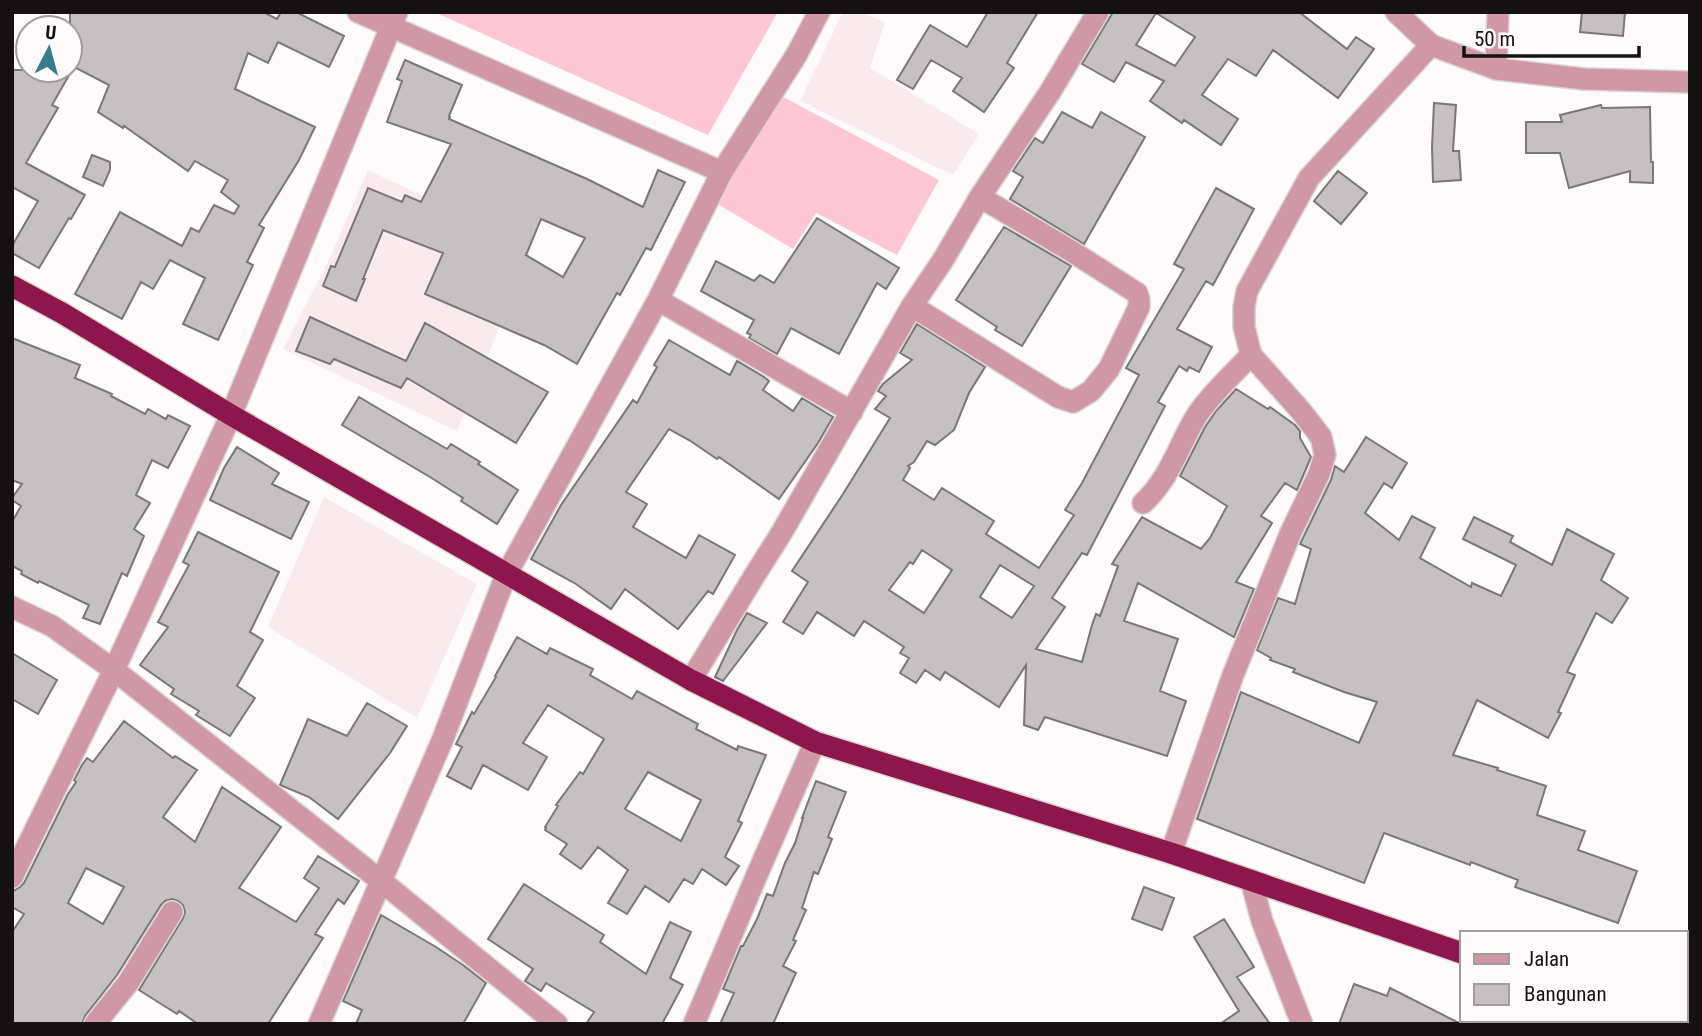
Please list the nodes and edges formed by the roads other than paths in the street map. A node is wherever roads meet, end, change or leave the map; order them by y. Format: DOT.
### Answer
graph roads {
  1 [pos="358,12"];
  2 [pos="819,12"];
  3 [pos="1098,12"];
  4 [pos="1396,12"];
  5 [pos="1498,12"];
  6 [pos="394,19"];
  7 [pos="1431,45"];
  8 [pos="1496,69"];
  9 [pos="1690,82"];
  10 [pos="722,172"];
  11 [pos="980,197"];
  12 [pos="12,286"];
  13 [pos="658,300"];
  14 [pos="912,306"];
  15 [pos="1251,355"];
  16 [pos="852,412"];
  17 [pos="230,415"];
  18 [pos="1143,503"];
  19 [pos="506,575"];
  20 [pos="12,607"];
  21 [pos="114,670"];
  22 [pos="691,680"];
  23 [pos="815,741"];
  24 [pos="1171,853"];
  25 [pos="12,877"];
  26 [pos="1251,880"];
  27 [pos="381,881"];
  28 [pos="172,912"];
  29 [pos="1460,952"];
  30 [pos="95,1024"];
  31 [pos="319,1024"];
  32 [pos="557,1024"];
  33 [pos="694,1024"];
  34 [pos="1301,1024"];
  1 -- 6 [label="street"];
  2 -- 10 [label="street"];
  3 -- 11 [label="street"];
  4 -- 7 [label="street"];
  5 -- 8 [label="street"];
  6 -- 10 [label="street"];
  6 -- 17 [label="street"];
  7 -- 8 [label="street"];
  7 -- 15 [label="street"];
  8 -- 9 [label="street"];
  10 -- 13 [label="street"];
  11 -- 14 [label="street"];
  11 -- 14 [label="street"];
  12 -- 17 [label="highway"];
  13 -- 16 [label="street"];
  13 -- 19 [label="street"];
  14 -- 16 [label="street"];
  15 -- 18 [label="street"];
  15 -- 24 [label="street"];
  16 -- 22 [label="street"];
  17 -- 19 [label="highway"];
  17 -- 21 [label="street"];
  19 -- 22 [label="highway"];
  19 -- 27 [label="street"];
  20 -- 21 [label="street"];
  21 -- 25 [label="street"];
  21 -- 27 [label="street"];
  22 -- 23 [label="highway"];
  23 -- 24 [label="highway"];
  23 -- 33 [label="street"];
  24 -- 26 [label="highway"];
  26 -- 29 [label="highway"];
  26 -- 34 [label="street"];
  27 -- 31 [label="street"];
  27 -- 32 [label="street"];
  28 -- 30 [label="street"];
}
